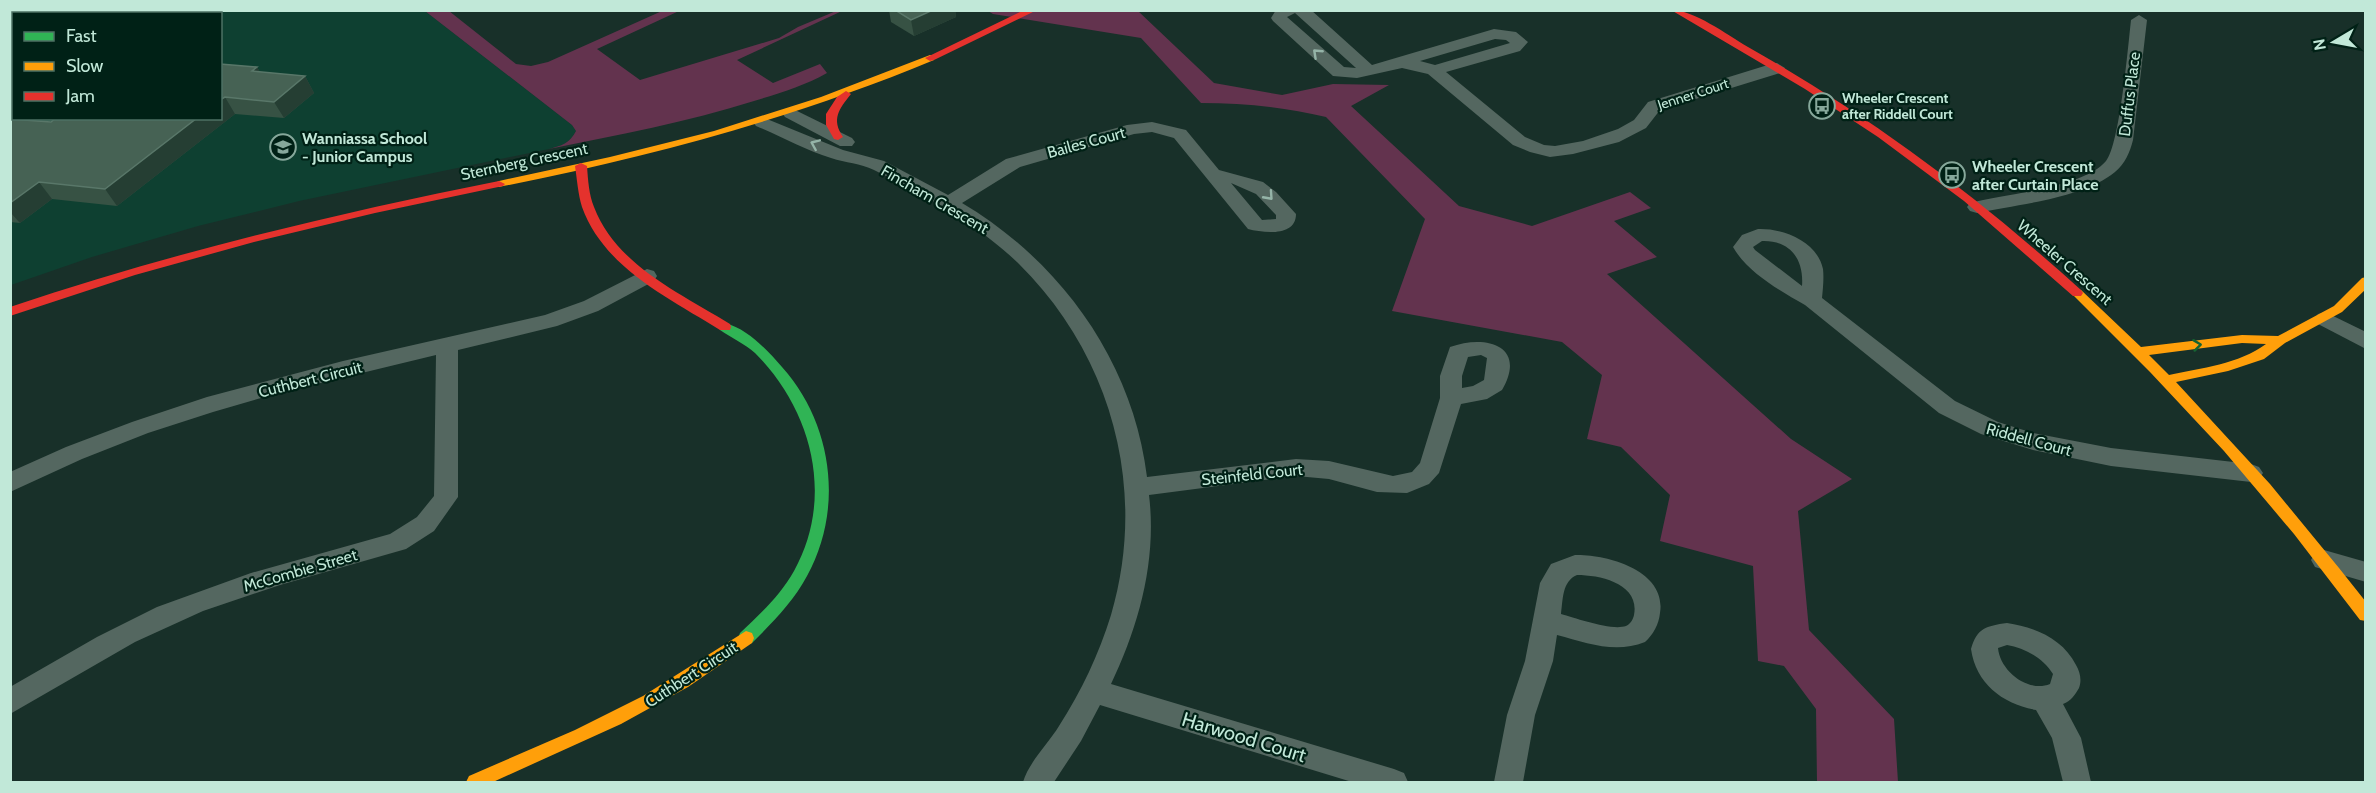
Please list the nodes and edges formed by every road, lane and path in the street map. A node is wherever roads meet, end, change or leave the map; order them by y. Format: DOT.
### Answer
graph roads {
  1 [pos="1289,10"];
  2 [pos="1301,10"];
  3 [pos="1675,10"];
  4 [pos="1033,11"];
  5 [pos="2139,20"];
  6 [pos="1387,65"];
  7 [pos="1777,68"];
  8 [pos="1368,70"];
  9 [pos="1434,70"];
  10 [pos="846,94"];
  11 [pos="791,113"];
  12 [pos="762,122"];
  13 [pos="838,137"];
  14 [pos="870,161"];
  15 [pos="581,166"];
  16 [pos="1216,175"];
  17 [pos="949,203"];
  18 [pos="1977,207"];
  19 [pos="647,276"];
  20 [pos="2366,281"];
  21 [pos="1812,300"];
  22 [pos="10,312"];
  23 [pos="2325,319"];
  24 [pos="2280,340"];
  25 [pos="2366,342"];
  26 [pos="447,346"];
  27 [pos="2139,352"];
  28 [pos="2166,380"];
  29 [pos="1450,398"];
  30 [pos="2251,473"];
  31 [pos="10,483"];
  32 [pos="1137,487"];
  33 [pos="2324,560"];
  34 [pos="2366,572"];
  35 [pos="2366,615"];
  36 [pos="1546,621"];
  37 [pos="1093,691"];
  38 [pos="2044,699"];
  39 [pos="10,702"];
  40 [pos="475,783"];
  41 [pos="1037,783"];
  42 [pos="1394,783"];
  43 [pos="1508,783"];
  44 [pos="2077,783"];
  8 -- 1 [label="street, Jenner Court, one-way"];
  2 -- 8 [label="street"];
  3 -- 7 [label="street, Wheeler Crescent"];
  4 -- 10 [label="street, Sternberg Crescent"];
  5 -- 18 [label="street, Duffus Place"];
  6 -- 8 [label="street, Jenner Court"];
  6 -- 9 [label="street, Jenner Court"];
  6 -- 9 [label="street, Jenner Court"];
  7 -- 9 [label="street, Jenner Court"];
  7 -- 18 [label="street, Wheeler Crescent"];
  10 -- 11 [label="street, Sternberg Crescent"];
  10 -- 13 [label="street"];
  11 -- 12 [label="street, Sternberg Crescent"];
  11 -- 13 [label="street, Fincham Crescent"];
  14 -- 12 [label="street, Fincham Crescent, one-way"];
  12 -- 15 [label="street, Sternberg Crescent"];
  13 -- 14 [label="street, Fincham Crescent"];
  14 -- 17 [label="street, Fincham Crescent"];
  15 -- 19 [label="street, Cuthbert Circuit"];
  15 -- 22 [label="street, Sternberg Crescent"];
  16 -- 17 [label="street, Bailes Court"];
  17 -- 32 [label="street, Fincham Crescent"];
  18 -- 27 [label="street, Wheeler Crescent"];
  19 -- 26 [label="street, Cuthbert Circuit"];
  19 -- 40 [label="street, Cuthbert Circuit"];
  20 -- 23 [label="street"];
  21 -- 30 [label="street, Riddell Court"];
  23 -- 24 [label="street"];
  23 -- 25 [label="street"];
  27 -- 24 [label="street, one-way"];
  24 -- 28 [label="street"];
  26 -- 31 [label="street, Cuthbert Circuit"];
  26 -- 39 [label="street, McCombie Street"];
  27 -- 28 [label="street, Wheeler Crescent"];
  28 -- 30 [label="street, Wheeler Crescent"];
  29 -- 32 [label="street, Steinfeld Court"];
  30 -- 33 [label="street, Wheeler Crescent"];
  32 -- 37 [label="street, Fincham Crescent"];
  33 -- 34 [label="street"];
  33 -- 35 [label="street, Wheeler Crescent"];
  36 -- 43 [label="street"];
  37 -- 41 [label="street, Fincham Crescent"];
  37 -- 42 [label="street, Harwood Court"];
  38 -- 44 [label="street"];
}
